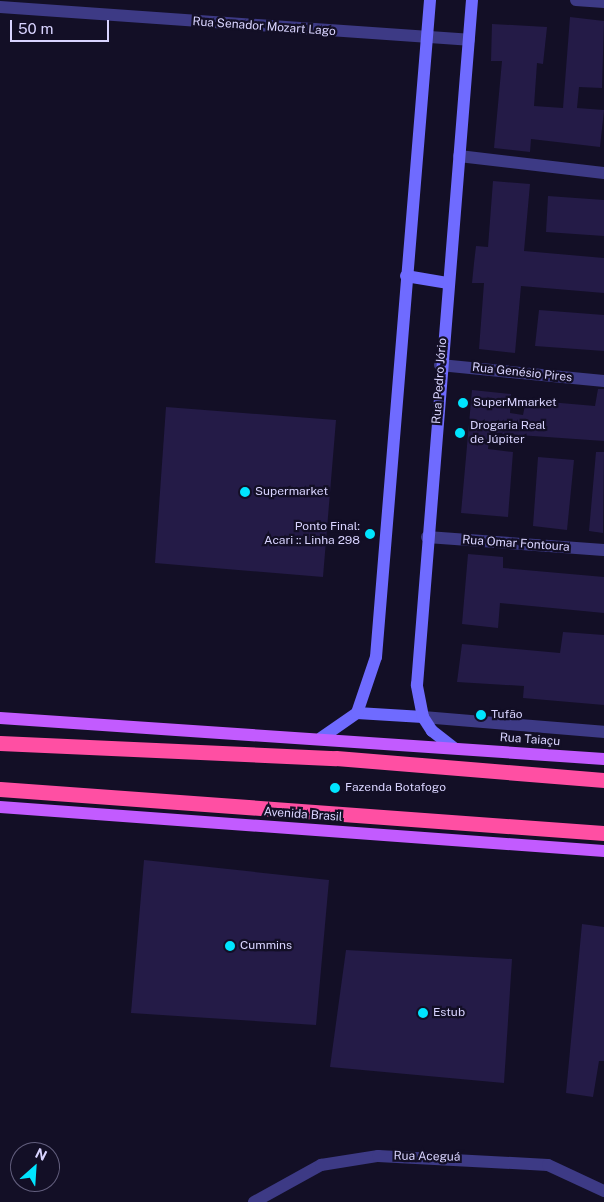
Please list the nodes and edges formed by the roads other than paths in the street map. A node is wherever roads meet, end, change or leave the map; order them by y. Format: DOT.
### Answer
graph roads {
  1 [pos="430,0"];
  2 [pos="472,0"];
  3 [pos="576,0"];
  4 [pos="604,2"];
  5 [pos="0,7"];
  6 [pos="426,38"];
  7 [pos="469,40"];
  8 [pos="459,156"];
  9 [pos="604,173"];
  10 [pos="406,276"];
  11 [pos="448,283"];
  12 [pos="440,365"];
  13 [pos="604,381"];
  14 [pos="428,537"];
  15 [pos="604,550"];
  16 [pos="357,713"];
  17 [pos="423,717"];
  18 [pos="0,718"];
  19 [pos="604,732"];
  20 [pos="321,738"];
  21 [pos="0,743"];
  22 [pos="454,748"];
  23 [pos="604,759"];
  24 [pos="604,780"];
  25 [pos="0,789"];
  26 [pos="0,807"];
  27 [pos="604,833"];
  28 [pos="604,851"];
  29 [pos="604,1190"];
  30 [pos="254,1202"];
  1 -- 6 [label="main road"];
  2 -- 7 [label="main road, Rua Pedro Jório"];
  3 -- 4 [label="street"];
  5 -- 6 [label="street, Rua Senador Mozart Lago"];
  6 -- 7 [label="street, Rua Senador Mozart Lago"];
  6 -- 10 [label="main road"];
  7 -- 8 [label="main road, Rua Pedro Jório"];
  8 -- 9 [label="street"];
  8 -- 11 [label="main road, Rua Pedro Jório"];
  10 -- 11 [label="main road"];
  10 -- 16 [label="main road"];
  11 -- 12 [label="main road, Rua Pedro Jório"];
  12 -- 13 [label="street, Rua Genésio Pires"];
  12 -- 14 [label="main road, Rua Pedro Jório"];
  14 -- 15 [label="street, Rua Omar Fontoura"];
  14 -- 17 [label="main road, Rua Pedro Jório"];
  16 -- 17 [label="main road"];
  16 -- 20 [label="main road"];
  17 -- 19 [label="street"];
  17 -- 22 [label="main road, Rua Pedro Jório"];
  18 -- 20 [label="main road"];
  20 -- 22 [label="main road"];
  21 -- 24 [label="highway"];
  22 -- 23 [label="main road, Rua Taiaçu"];
  25 -- 27 [label="highway, Avenida Brasil"];
  26 -- 28 [label="main road, Avenida Brasil"];
  29 -- 30 [label="street, Rua Aceguá"];
}
